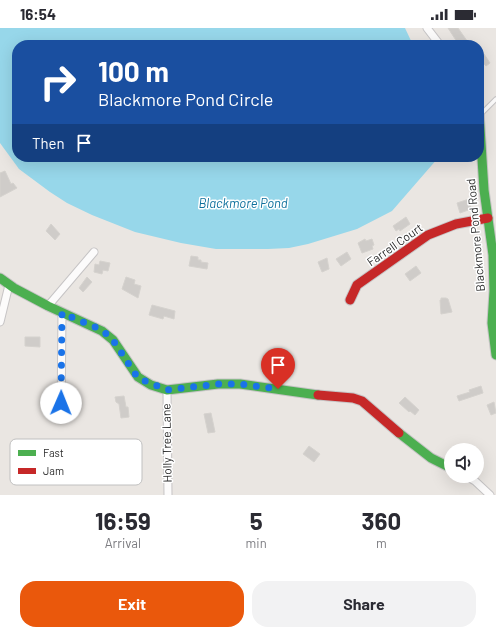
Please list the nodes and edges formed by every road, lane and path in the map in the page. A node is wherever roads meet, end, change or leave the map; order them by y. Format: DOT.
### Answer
graph roads {
  1 [pos="427,28"];
  2 [pos="436,40"];
  3 [pos="496,99"];
  4 [pos="484,110"];
  5 [pos="482,162"];
  6 [pos="488,218"];
  7 [pos="94,252"];
  8 [pos="0,278"];
  9 [pos="9,284"];
  10 [pos="350,300"];
  11 [pos="48,306"];
  12 [pos="62,313"];
  13 [pos="0,322"];
  14 [pos="496,355"];
  15 [pos="167,390"];
  16 [pos="61,418"];
  17 [pos="444,464"];
  18 [pos="477,483"];
  19 [pos="168,495"];
  20 [pos="490,495"];
  1 -- 2 [label="street"];
  3 -- 4 [label="lane"];
  5 -- 6 [label="street, Blackmore Pond Road"];
  6 -- 10 [label="street, Farrell Court"];
  6 -- 14 [label="street, Blackmore Pond Road"];
  7 -- 11 [label="street"];
  8 -- 9 [label="street"];
  9 -- 11 [label="street"];
  9 -- 13 [label="street"];
  11 -- 12 [label="street"];
  12 -- 15 [label="street"];
  12 -- 16 [label="street"];
  15 -- 17 [label="street"];
  15 -- 19 [label="street, Holly Tree Lane"];
  18 -- 20 [label="street"];
}
